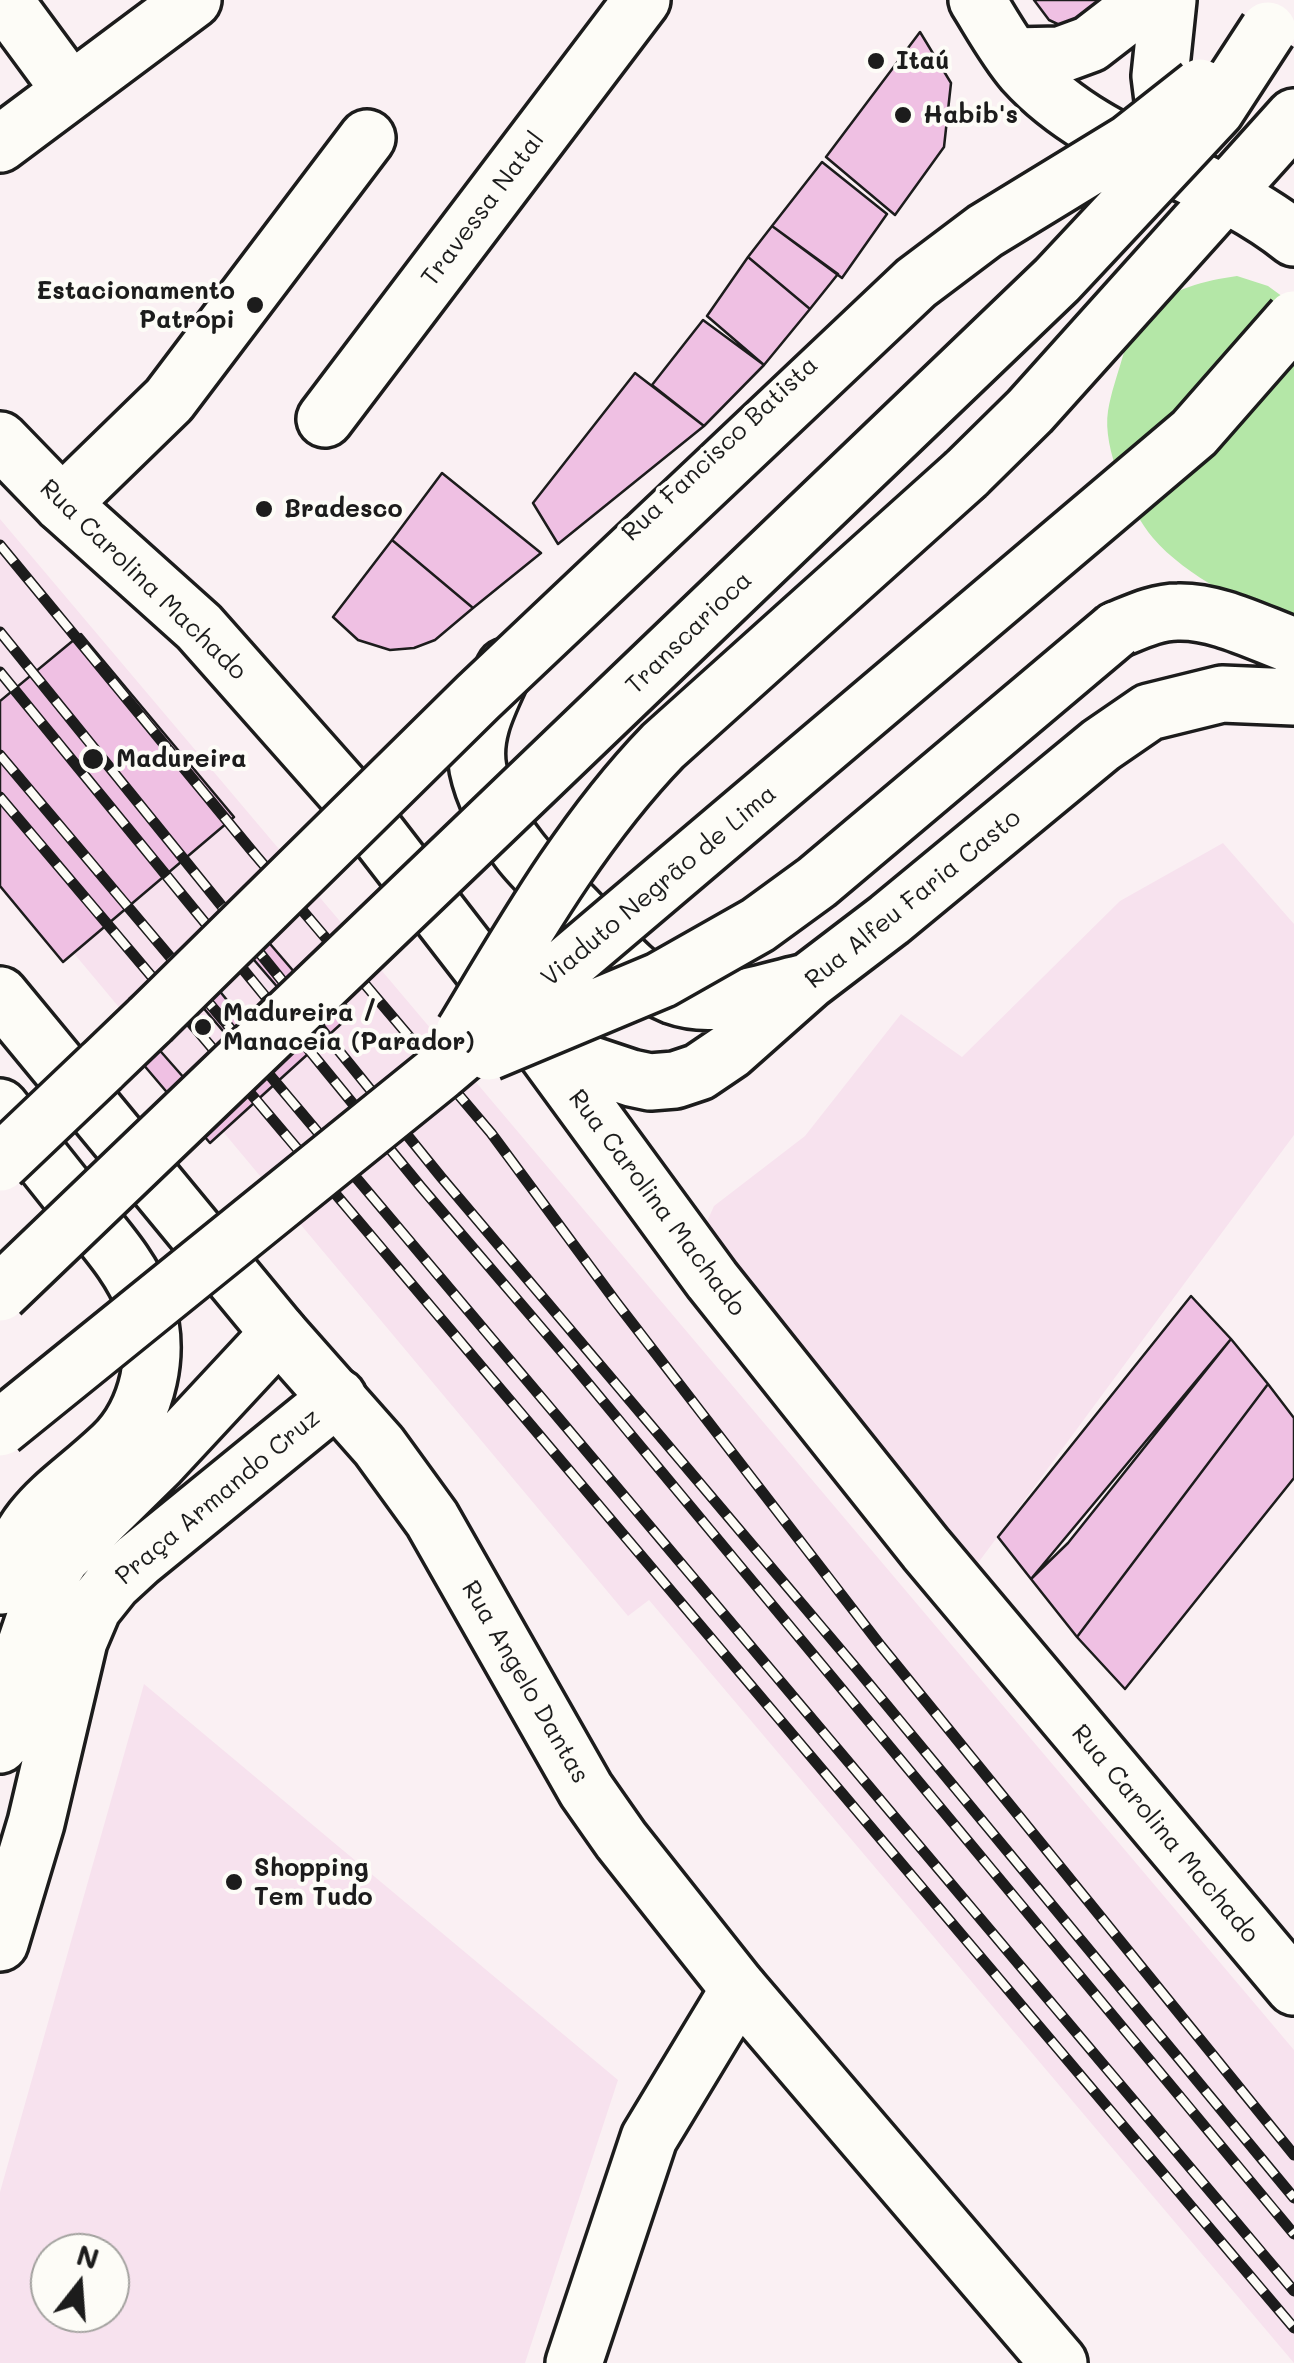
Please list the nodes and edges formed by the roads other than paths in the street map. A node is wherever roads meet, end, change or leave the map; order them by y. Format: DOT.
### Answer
graph roads {
  1 [pos="4,0"];
  2 [pos="193,0"];
  3 [pos="642,0"];
  4 [pos="977,0"];
  5 [pos="1147,0"];
  6 [pos="1168,0"];
  7 [pos="1274,15"];
  8 [pos="1013,56"];
  9 [pos="71,91"];
  10 [pos="1294,118"];
  11 [pos="367,138"];
  12 [pos="1120,142"];
  13 [pos="0,144"];
  14 [pos="1171,165"];
  15 [pos="1227,192"];
  16 [pos="1294,238"];
  17 [pos="1294,319"];
  18 [pos="324,419"];
  19 [pos="0,440"];
  20 [pos="62,504"];
  21 [pos="518,636"];
  22 [pos="1294,646"];
  23 [pos="1294,698"];
  24 [pos="346,793"];
  25 [pos="810,981"];
  26 [pos="0,995"];
  27 [pos="536,1038"];
  28 [pos="440,1072"];
  29 [pos="0,1107"];
  30 [pos="0,1163"];
  31 [pos="0,1293"];
  32 [pos="279,1333"];
  33 [pos="338,1398"];
  34 [pos="0,1428"];
  35 [pos="0,1586"];
  36 [pos="0,1745"];
  37 [pos="0,1944"];
  38 [pos="1294,1987"];
  39 [pos="739,1989"];
  40 [pos="574,2363"];
  41 [pos="1059,2363"];
  1 -- 9 [label="main road"];
  2 -- 9 [label="main road"];
  3 -- 18 [label="main road, Travessa Natal"];
  4 -- 8 [label="main road"];
  5 -- 8 [label="main road"];
  6 -- 14 [label="main road"];
  7 -- 30 [label="main road, Transcarioca, bridge"];
  7 -- 31 [label="main road, Transcarioca, bridge"];
  8 -- 12 [label="main road"];
  9 -- 13 [label="main road"];
  10 -- 15 [label="main road"];
  11 -- 20 [label="main road"];
  12 -- 14 [label="main road"];
  12 -- 21 [label="main road, Rua Fancisco Batista"];
  14 -- 15 [label="main road"];
  15 -- 16 [label="main road"];
  15 -- 28 [label="main road, bridge"];
  17 -- 28 [label="main road, Viaduto Negrão de Lima, bridge"];
  19 -- 20 [label="main road, Rua Carolina Machado"];
  20 -- 24 [label="main road, Rua Carolina Machado"];
  21 -- 24 [label="main road, Rua Fancisco Batista"];
  21 -- 25 [label="main road"];
  22 -- 28 [label="main road, bridge"];
  23 -- 25 [label="main road, Rua Alfeu Faria Casto"];
  24 -- 27 [label="main road, Rua Carolina Machado"];
  25 -- 27 [label="main road, Rua Alfeu Faria Casto"];
  26 -- 32 [label="main road, Rua Angelo Dantas"];
  27 -- 38 [label="main road, Rua Carolina Machado"];
  28 -- 34 [label="main road, Viaduto Negrão de Lima, bridge"];
  29 -- 35 [label="main road"];
  32 -- 33 [label="main road, Rua Angelo Dantas"];
  32 -- 36 [label="main road"];
  33 -- 37 [label="main road, Praça Armando Cruz"];
  33 -- 39 [label="main road, Rua Angelo Dantas"];
  39 -- 40 [label="main road"];
  39 -- 41 [label="main road, Rua Angelo Dantas"];
}
